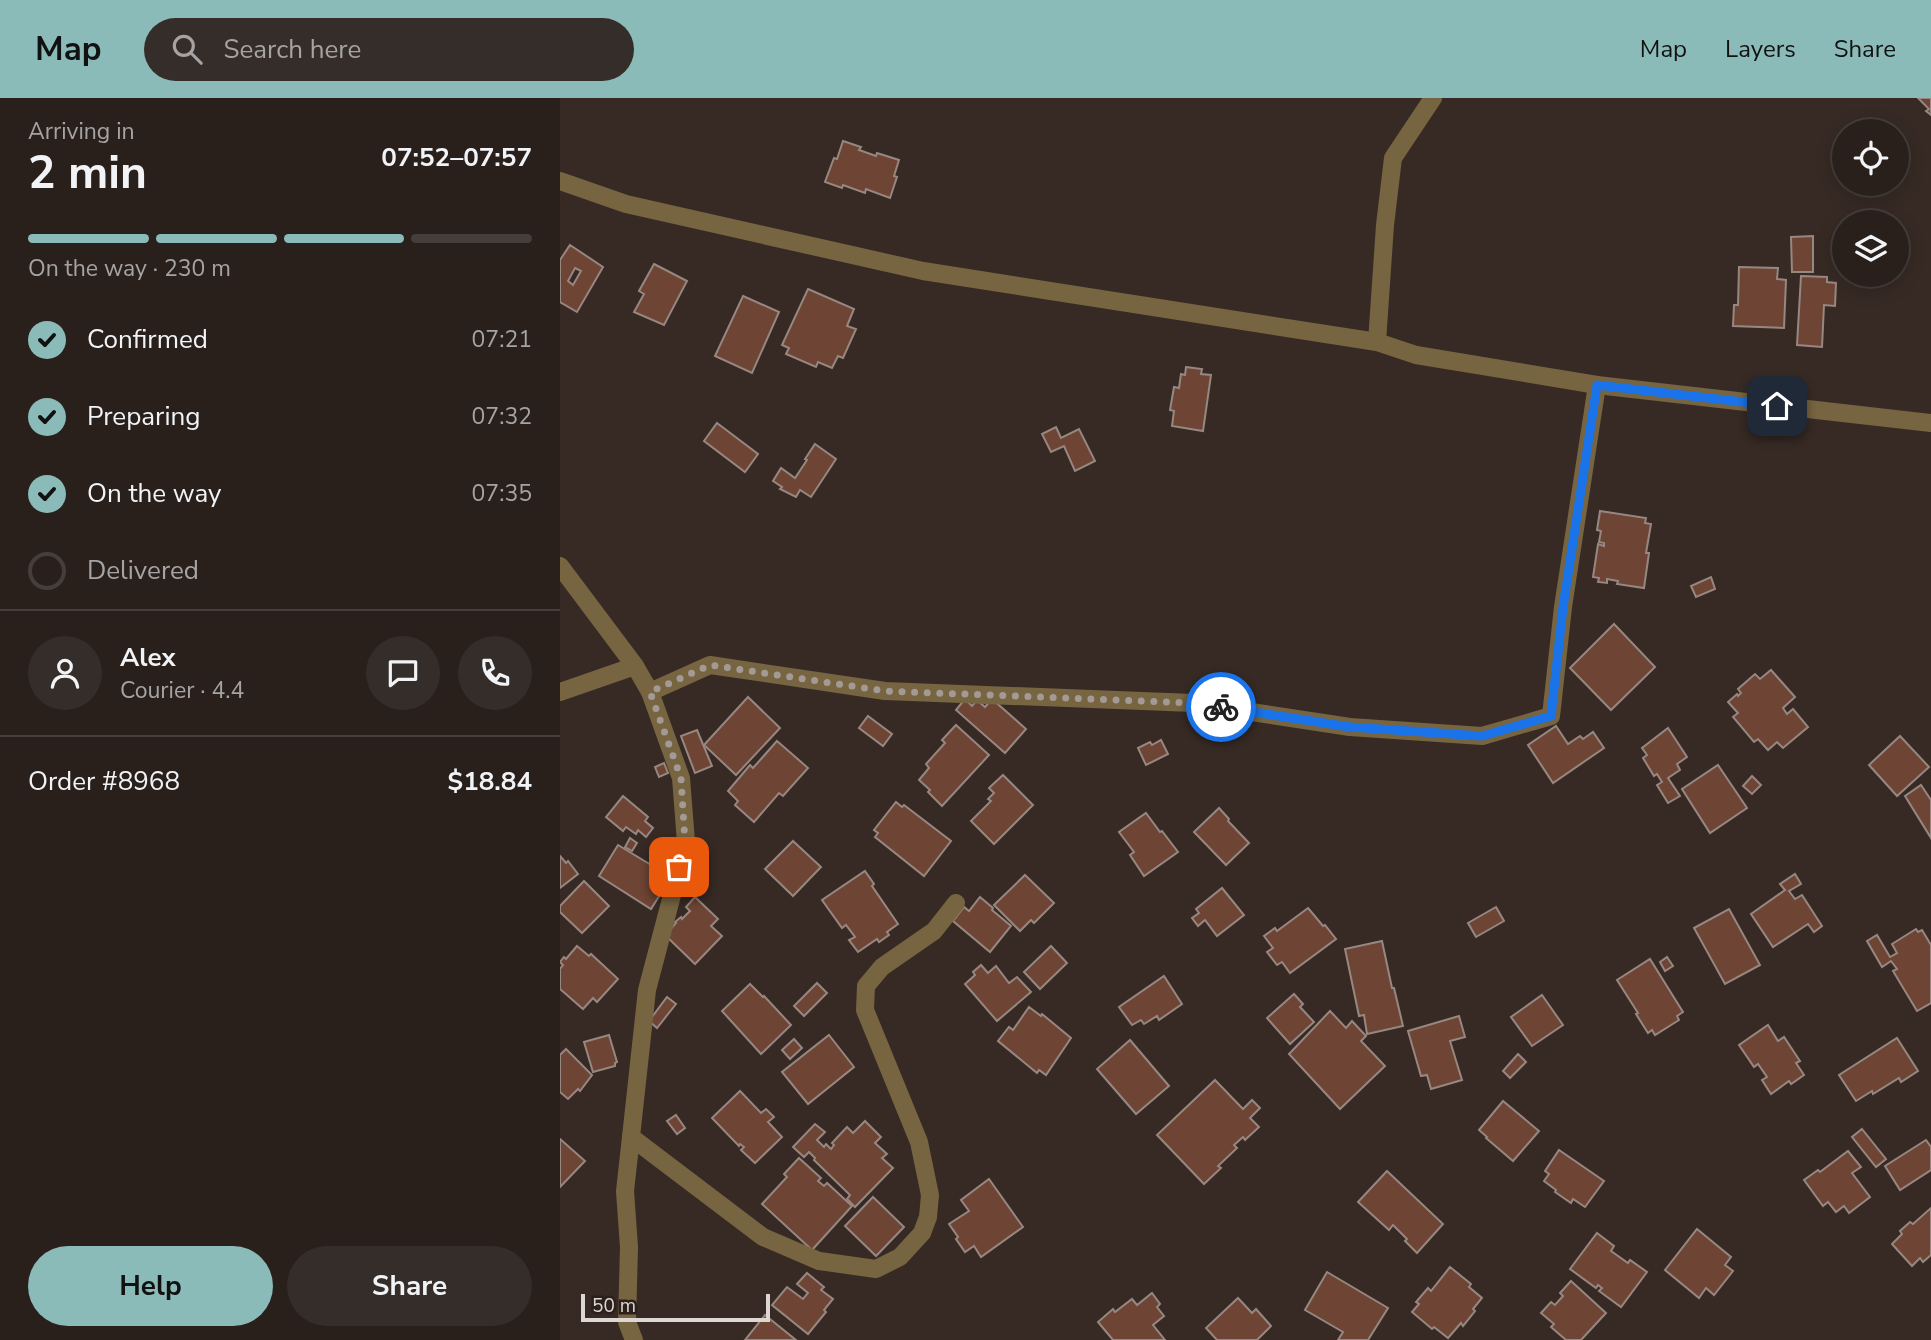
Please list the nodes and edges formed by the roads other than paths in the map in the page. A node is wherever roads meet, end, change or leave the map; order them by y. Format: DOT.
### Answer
graph roads {
  1 [pos="1433,98"];
  2 [pos="560,181"];
  3 [pos="1377,342"];
  4 [pos="1597,385"];
  5 [pos="1931,423"];
  6 [pos="560,566"];
  7 [pos="635,666"];
  8 [pos="560,692"];
  9 [pos="650,692"];
  10 [pos="956,903"];
  11 [pos="631,1137"];
  12 [pos="634,1340"];
  1 -- 3 [label="street"];
  2 -- 3 [label="street"];
  3 -- 4 [label="street"];
  4 -- 5 [label="street"];
  4 -- 9 [label="street"];
  6 -- 7 [label="street"];
  7 -- 8 [label="street"];
  7 -- 9 [label="street"];
  9 -- 11 [label="street"];
  10 -- 11 [label="street"];
  11 -- 12 [label="street"];
}
